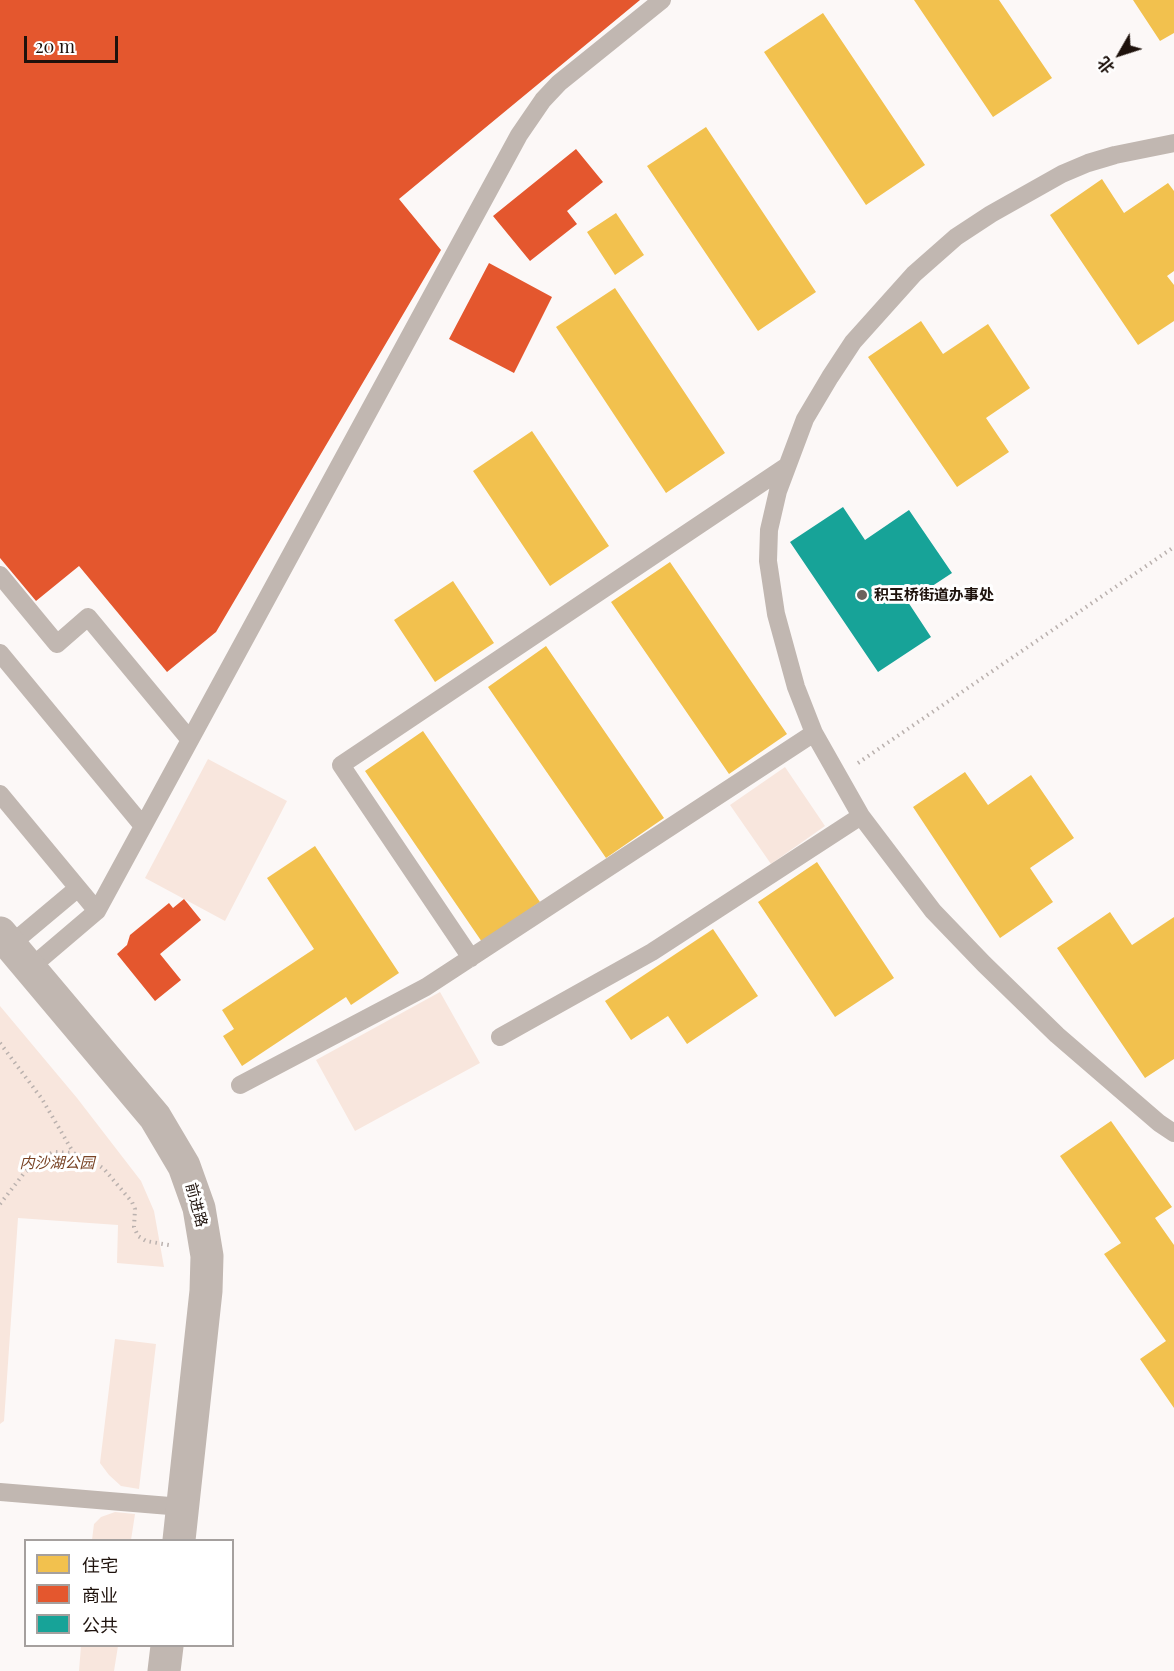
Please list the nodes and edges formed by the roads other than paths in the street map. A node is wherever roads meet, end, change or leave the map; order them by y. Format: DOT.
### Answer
graph roads {
  1 [pos="662,0"];
  2 [pos="1174,143"];
  3 [pos="787,466"];
  4 [pos="0,575"];
  5 [pos="0,653"];
  6 [pos="814,733"];
  7 [pos="190,740"];
  8 [pos="0,794"];
  9 [pos="861,816"];
  10 [pos="143,826"];
  11 [pos="78,888"];
  12 [pos="97,911"];
  13 [pos="13,949"];
  14 [pos="471,958"];
  15 [pos="500,1037"];
  16 [pos="240,1085"];
  17 [pos="1174,1133"];
  18 [pos="0,1492"];
  19 [pos="182,1508"];
  20 [pos="178,1539"];
  21 [pos="167,1647"];
  22 [pos="164,1671"];
  1 -- 7 [label="lane"];
  2 -- 3 [label="lane"];
  3 -- 6 [label="lane"];
  3 -- 14 [label="lane"];
  4 -- 7 [label="lane"];
  5 -- 10 [label="lane"];
  6 -- 9 [label="lane"];
  6 -- 14 [label="lane"];
  7 -- 10 [label="lane"];
  8 -- 11 [label="lane"];
  9 -- 15 [label="lane"];
  9 -- 17 [label="lane"];
  10 -- 12 [label="lane"];
  11 -- 12 [label="lane"];
  11 -- 13 [label="lane"];
  12 -- 13 [label="lane"];
  13 -- 19 [label="street, 前进路"];
  14 -- 16 [label="lane"];
  18 -- 19 [label="lane"];
  19 -- 20 [label="street, 前进路"];
  21 -- 22 [label="street"];
}
